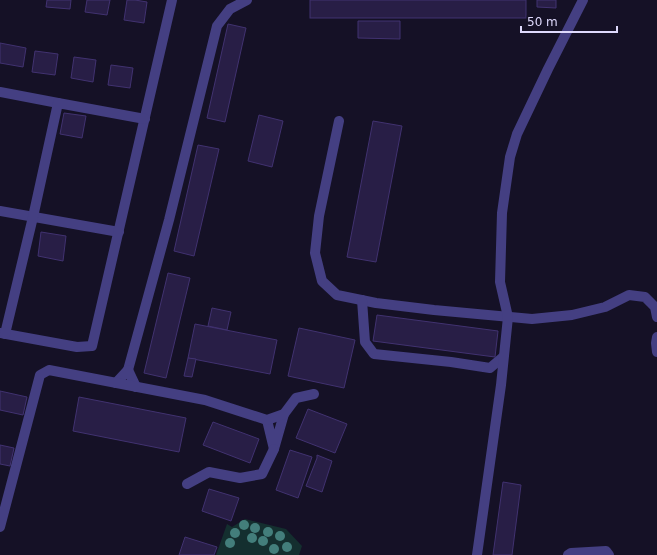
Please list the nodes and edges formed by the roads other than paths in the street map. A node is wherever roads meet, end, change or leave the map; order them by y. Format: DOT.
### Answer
graph roads {
  1 [pos="172,0"];
  2 [pos="247,0"];
  3 [pos="583,0"];
  4 [pos="0,92"];
  5 [pos="58,103"];
  6 [pos="145,119"];
  7 [pos="339,121"];
  8 [pos="0,211"];
  9 [pos="33,217"];
  10 [pos="118,232"];
  11 [pos="362,300"];
  12 [pos="508,317"];
  13 [pos="657,317"];
  14 [pos="3,333"];
  15 [pos="657,337"];
  16 [pos="657,352"];
  17 [pos="503,357"];
  18 [pos="490,368"];
  19 [pos="128,370"];
  20 [pos="116,383"];
  21 [pos="501,385"];
  22 [pos="136,387"];
  23 [pos="314,394"];
  24 [pos="284,414"];
  25 [pos="267,420"];
  26 [pos="274,449"];
  27 [pos="187,484"];
  28 [pos="0,527"];
  29 [pos="477,555"];
  30 [pos="568,555"];
  31 [pos="609,555"];
  1 -- 6 [label="street"];
  2 -- 19 [label="street"];
  3 -- 12 [label="street"];
  4 -- 5 [label="street"];
  5 -- 6 [label="street"];
  5 -- 9 [label="street"];
  6 -- 10 [label="street"];
  7 -- 11 [label="street"];
  8 -- 9 [label="street"];
  9 -- 10 [label="street"];
  9 -- 14 [label="street"];
  10 -- 14 [label="street"];
  11 -- 12 [label="street"];
  11 -- 18 [label="street"];
  12 -- 13 [label="street"];
  12 -- 17 [label="street"];
  15 -- 16 [label="street"];
  17 -- 18 [label="street"];
  17 -- 21 [label="street"];
  18 -- 21 [label="street"];
  19 -- 20 [label="street"];
  19 -- 22 [label="street"];
  20 -- 22 [label="street"];
  20 -- 28 [label="street"];
  21 -- 29 [label="street"];
  22 -- 25 [label="street"];
  23 -- 24 [label="street"];
  24 -- 25 [label="street"];
  24 -- 26 [label="street"];
  25 -- 26 [label="street"];
  26 -- 27 [label="street"];
  30 -- 31 [label="street"];
}
